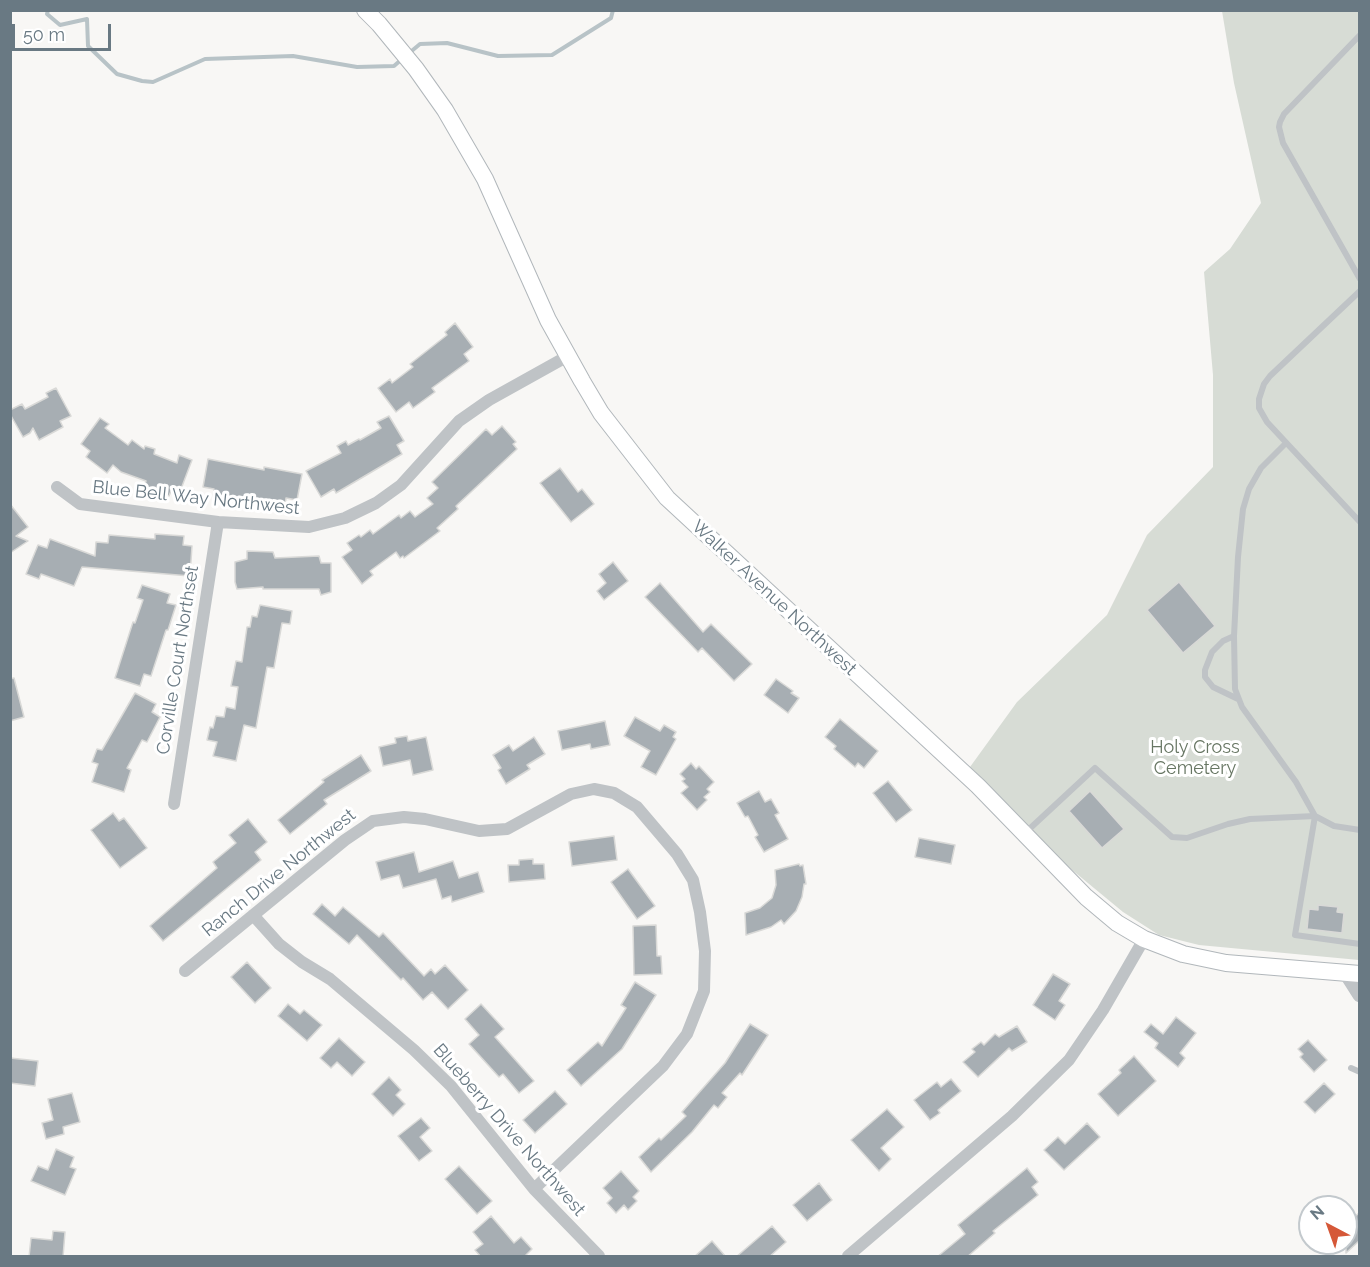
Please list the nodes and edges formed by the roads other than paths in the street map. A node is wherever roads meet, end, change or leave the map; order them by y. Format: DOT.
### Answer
graph roads {
  1 [pos="365,10"];
  2 [pos="1359,35"];
  3 [pos="1359,279"];
  4 [pos="1359,291"];
  5 [pos="568,356"];
  6 [pos="1286,443"];
  7 [pos="57,487"];
  8 [pos="218,522"];
  9 [pos="1359,522"];
  10 [pos="1234,636"];
  11 [pos="1238,699"];
  12 [pos="174,804"];
  13 [pos="1315,816"];
  14 [pos="1359,830"];
  15 [pos="1024,834"];
  16 [pos="254,915"];
  17 [pos="1144,939"];
  18 [pos="1359,944"];
  19 [pos="185,972"];
  20 [pos="1353,974"];
  21 [pos="1359,995"];
  22 [pos="1351,1068"];
  23 [pos="1359,1072"];
  24 [pos="534,1189"];
  25 [pos="599,1257"];
  26 [pos="848,1257"];
  1 -- 5 [label="main road, Walker Avenue Northwest"];
  2 -- 3 [label="lane"];
  4 -- 6 [label="lane"];
  5 -- 8 [label="street, Blue Bell Way Northwest"];
  5 -- 15 [label="main road, Walker Avenue Northwest"];
  6 -- 9 [label="lane"];
  6 -- 10 [label="lane"];
  7 -- 8 [label="street, Blue Bell Way Northwest"];
  8 -- 12 [label="street, Corville Court Northset"];
  10 -- 11 [label="lane"];
  10 -- 11 [label="lane"];
  11 -- 13 [label="lane"];
  13 -- 14 [label="lane"];
  13 -- 15 [label="lane"];
  13 -- 18 [label="lane"];
  15 -- 17 [label="main road, Walker Avenue Northwest"];
  16 -- 19 [label="street, Ranch Drive Northwest"];
  16 -- 24 [label="street, Blueberry Drive Northwest"];
  16 -- 24 [label="street, Ranch Drive Northwest"];
  17 -- 20 [label="main road, Walker Avenue Northwest"];
  17 -- 26 [label="street"];
  20 -- 21 [label="street"];
  22 -- 23 [label="lane"];
  24 -- 25 [label="street, Blueberry Drive Northwest"];
}
